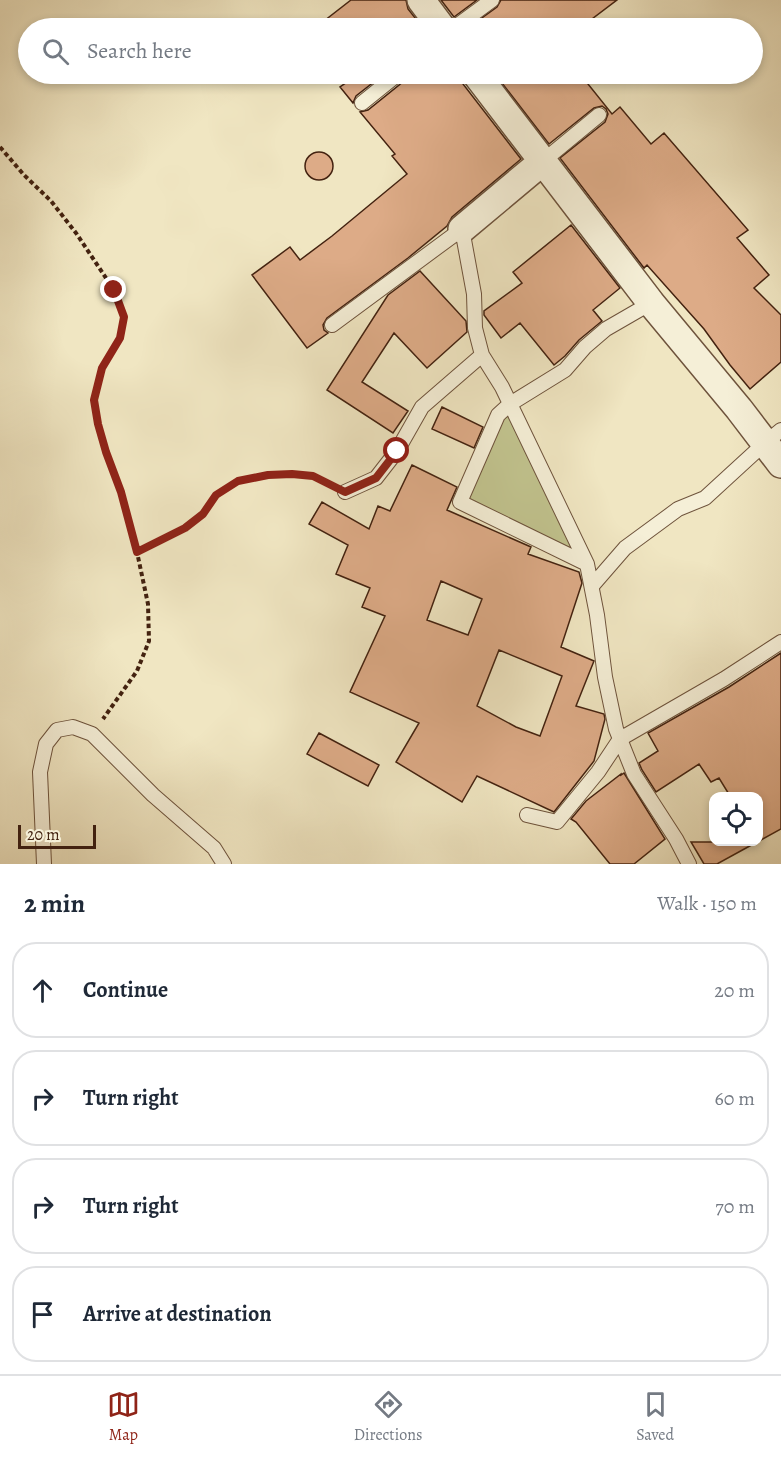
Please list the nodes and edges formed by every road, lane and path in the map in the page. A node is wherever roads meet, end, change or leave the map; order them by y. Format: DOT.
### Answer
graph roads {
  1 [pos="421,0"];
  2 [pos="492,0"];
  3 [pos="434,18"];
  4 [pos="468,18"];
  5 [pos="386,84"];
  6 [pos="484,84"];
  7 [pos="362,103"];
  8 [pos="599,115"];
  9 [pos="0,147"];
  10 [pos="542,162"];
  11 [pos="462,229"];
  12 [pos="651,303"];
  13 [pos="332,325"];
  14 [pos="482,355"];
  15 [pos="510,404"];
  16 [pos="776,446"];
  17 [pos="345,492"];
  18 [pos="137,552"];
  19 [pos="587,564"];
  20 [pos="592,586"];
  21 [pos="781,642"];
  22 [pos="93,734"];
  23 [pos="620,740"];
  24 [pos="527,815"];
  25 [pos="44,864"];
  26 [pos="224,864"];
  27 [pos="689,864"];
  1 -- 3 [label="street"];
  2 -- 4 [label="lane"];
  5 -- 7 [label="lane"];
  6 -- 10 [label="street"];
  8 -- 10 [label="lane"];
  9 -- 18 [label="path"];
  10 -- 11 [label="street"];
  10 -- 12 [label="street"];
  11 -- 13 [label="lane"];
  11 -- 14 [label="lane"];
  12 -- 15 [label="lane"];
  12 -- 16 [label="street"];
  14 -- 15 [label="lane"];
  14 -- 17 [label="lane"];
  15 -- 19 [label="lane"];
  15 -- 19 [label="lane"];
  16 -- 20 [label="lane"];
  17 -- 18 [label="path"];
  18 -- 22 [label="path"];
  19 -- 20 [label="lane"];
  20 -- 23 [label="lane"];
  21 -- 23 [label="lane"];
  22 -- 25 [label="lane"];
  22 -- 26 [label="lane"];
  23 -- 24 [label="lane"];
  23 -- 27 [label="lane"];
}
